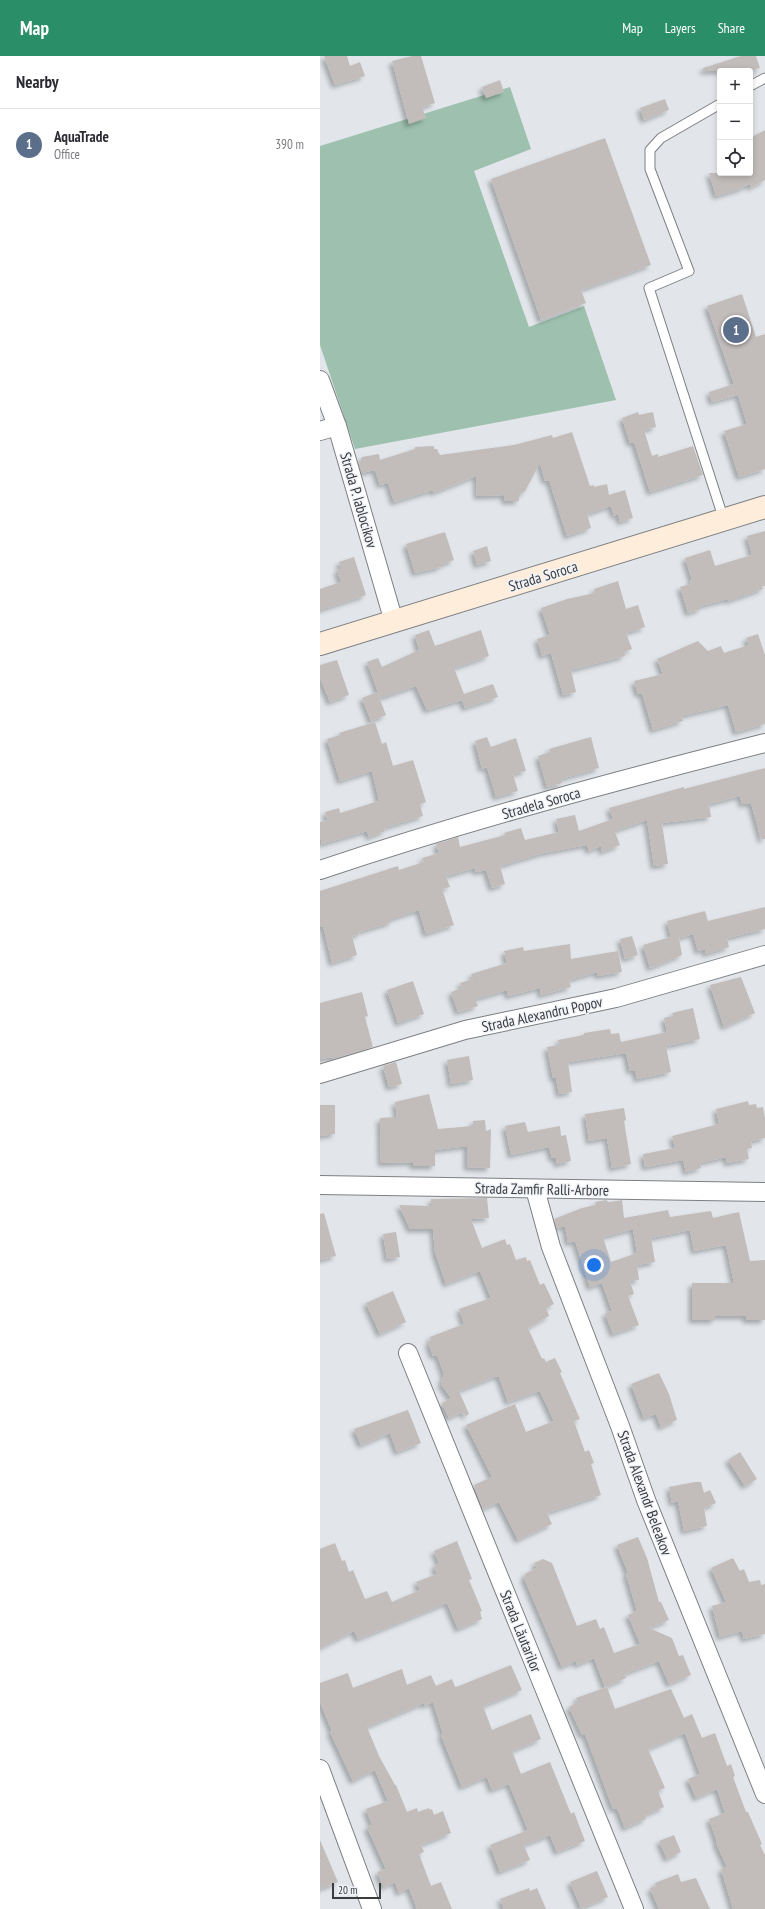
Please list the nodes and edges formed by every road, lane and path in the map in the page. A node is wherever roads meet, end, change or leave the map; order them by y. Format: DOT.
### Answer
graph roads {
  1 [pos="765,78"];
  2 [pos="753,84"];
  3 [pos="717,106"];
  4 [pos="320,380"];
  5 [pos="337,426"];
  6 [pos="320,431"];
  7 [pos="765,507"];
  8 [pos="724,520"];
  9 [pos="394,622"];
  10 [pos="320,644"];
  11 [pos="765,743"];
  12 [pos="320,870"];
  13 [pos="765,955"];
  14 [pos="320,1074"];
  15 [pos="320,1185"];
  16 [pos="535,1189"];
  17 [pos="765,1192"];
  18 [pos="408,1353"];
  19 [pos="320,1769"];
  20 [pos="323,1788"];
  21 [pos="765,1794"];
  22 [pos="372,1909"];
  23 [pos="634,1909"];
  1 -- 2 [label="lane"];
  3 -- 8 [label="lane"];
  4 -- 5 [label="street, Strada P. Iablocikov"];
  5 -- 6 [label="street"];
  5 -- 9 [label="street, Strada P. Iablocikov"];
  7 -- 8 [label="street, Strada Soroca"];
  8 -- 9 [label="street, Strada Soroca"];
  9 -- 10 [label="street, Strada Soroca"];
  11 -- 12 [label="street, Stradela Sorocа"];
  13 -- 14 [label="street, Strada Alexandru Popov"];
  15 -- 16 [label="street, Strada Zamfir Ralli-Arbore"];
  16 -- 17 [label="street, Strada Zamfir Ralli-Arbore"];
  16 -- 21 [label="street, Strada Alexandr Beleakov"];
  18 -- 23 [label="street, Strada Lăutarilor"];
  19 -- 20 [label="street"];
  20 -- 22 [label="street"];
}
